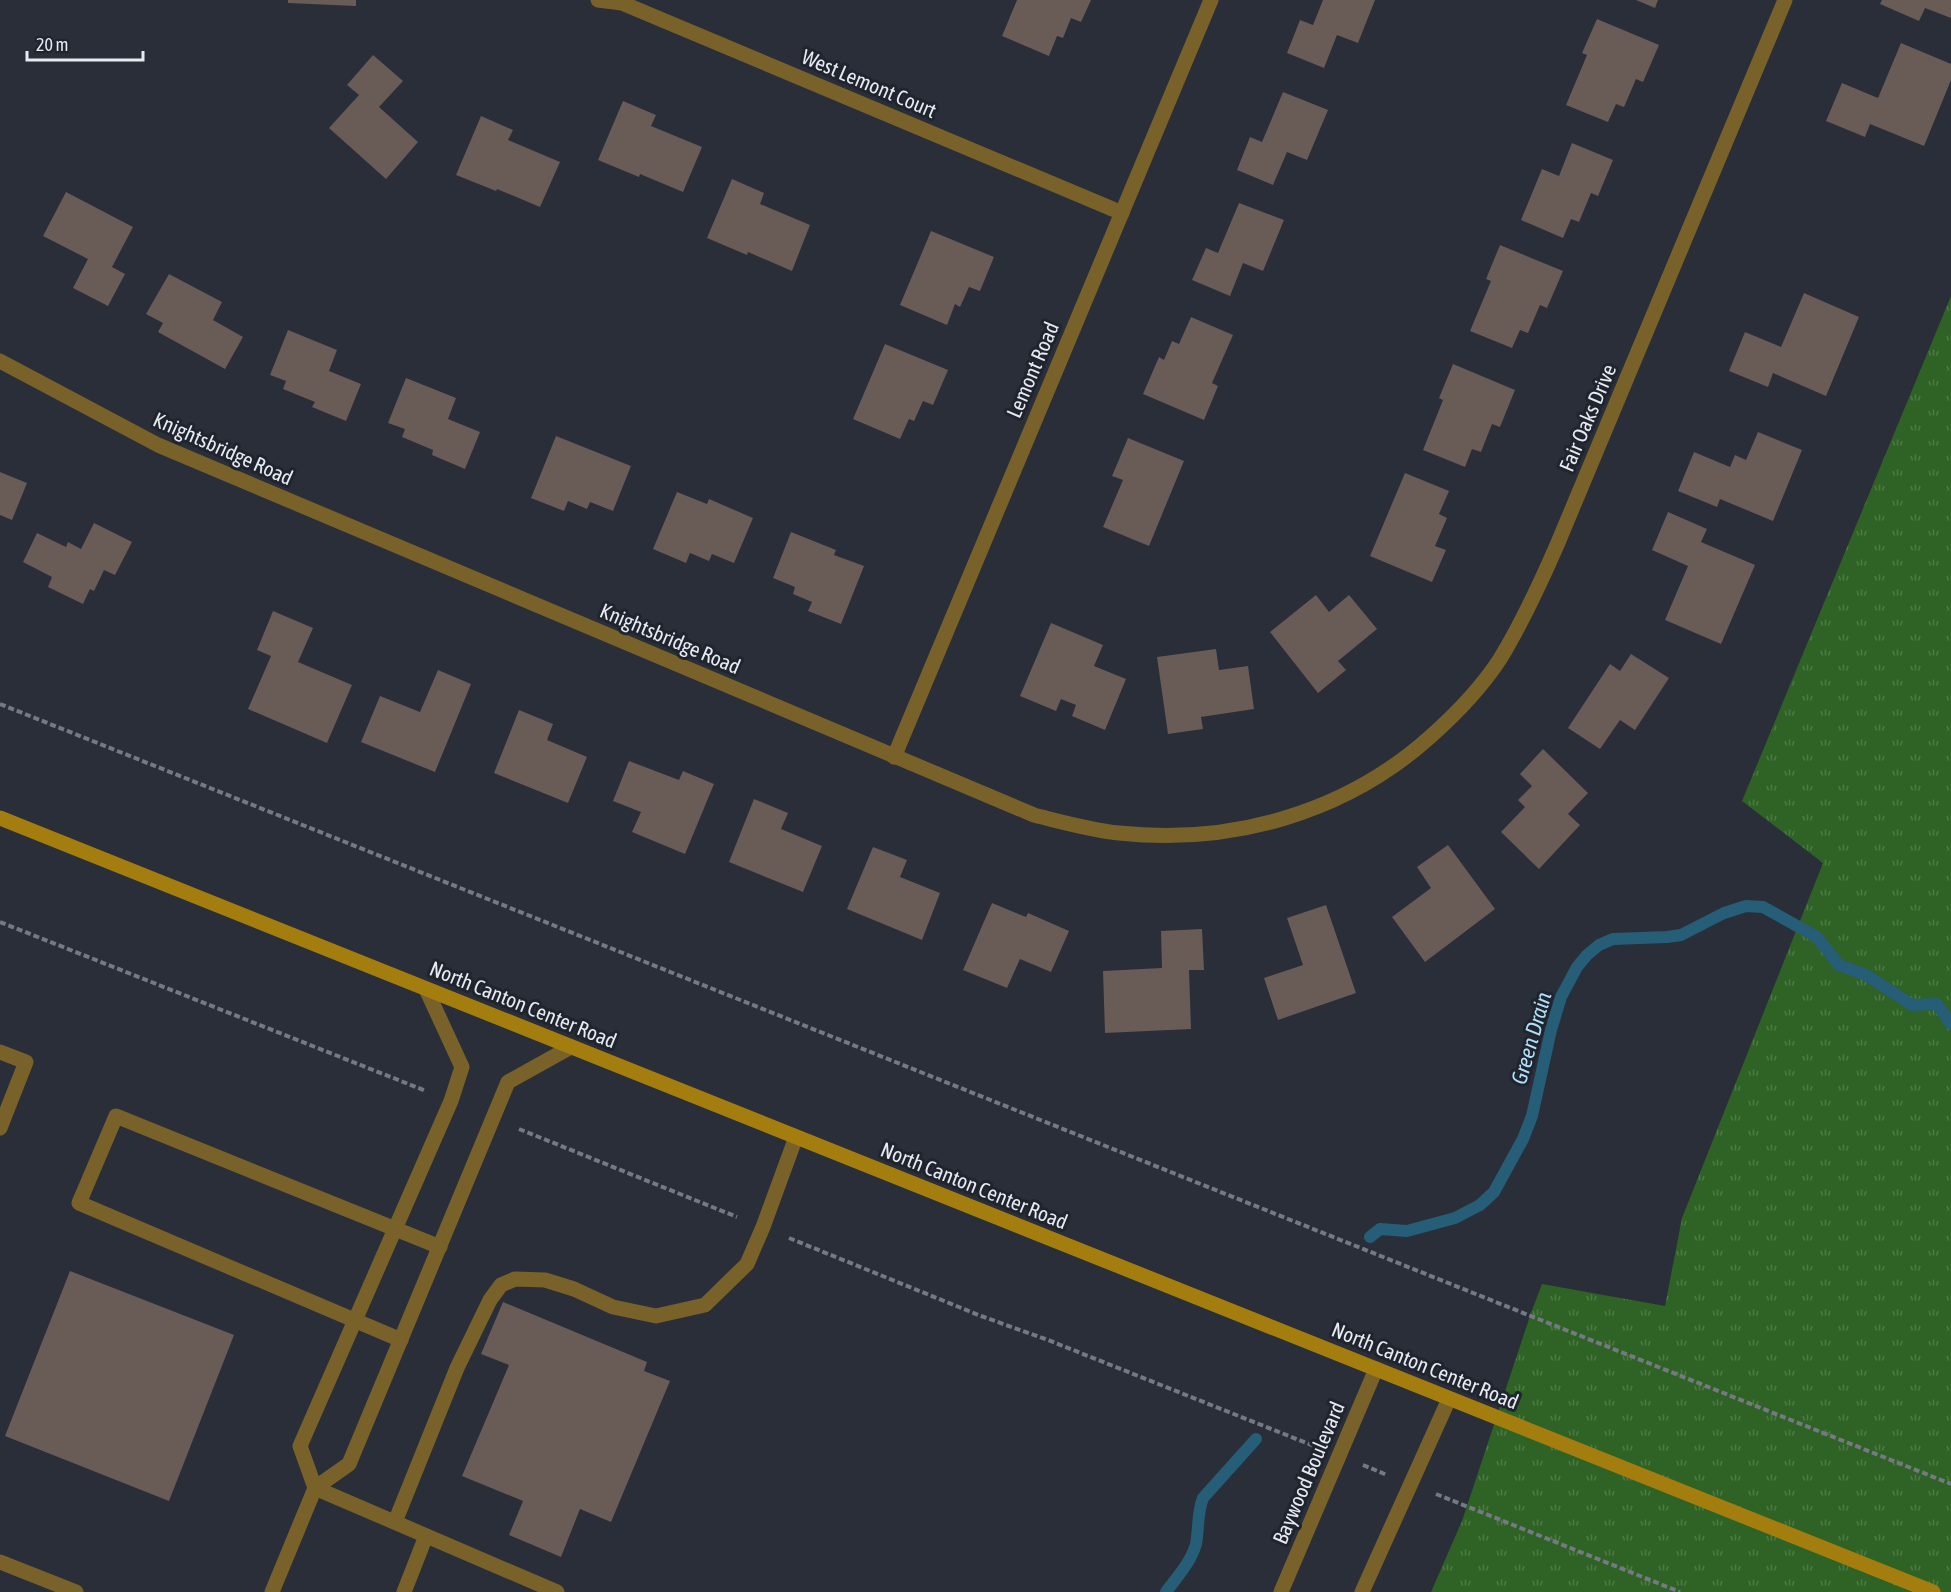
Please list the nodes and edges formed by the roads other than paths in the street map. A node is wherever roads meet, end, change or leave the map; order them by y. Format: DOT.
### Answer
graph roads {
  1 [pos="598,0"];
  2 [pos="1211,0"];
  3 [pos="1785,0"];
  4 [pos="1122,213"];
  5 [pos="0,361"];
  6 [pos="894,757"];
  7 [pos="1348,793"];
  8 [pos="0,818"];
  9 [pos="426,989"];
  10 [pos="571,1047"];
  11 [pos="0,1052"];
  12 [pos="0,1128"];
  13 [pos="796,1137"];
  14 [pos="395,1228"];
  15 [pos="440,1246"];
  16 [pos="356,1320"];
  17 [pos="401,1340"];
  18 [pos="1376,1370"];
  19 [pos="1449,1399"];
  20 [pos="315,1488"];
  21 [pos="395,1522"];
  22 [pos="426,1536"];
  23 [pos="0,1562"];
  24 [pos="523,1585"];
  25 [pos="76,1592"];
  26 [pos="272,1592"];
  27 [pos="404,1592"];
  28 [pos="557,1592"];
  29 [pos="1281,1592"];
  30 [pos="1362,1592"];
  31 [pos="1933,1592"];
  1 -- 4 [label="street, West Lemont Court"];
  2 -- 4 [label="street, Lemont Road"];
  3 -- 7 [label="street, Fair Oaks Drive"];
  4 -- 6 [label="street, Lemont Road"];
  5 -- 6 [label="street, Knightsbridge Road"];
  6 -- 7 [label="street, Knightsbridge Road"];
  8 -- 9 [label="main road, North Canton Center Road"];
  9 -- 10 [label="main road, North Canton Center Road"];
  9 -- 14 [label="street"];
  10 -- 13 [label="main road, North Canton Center Road"];
  10 -- 15 [label="street"];
  11 -- 12 [label="street"];
  13 -- 18 [label="main road, North Canton Center Road"];
  13 -- 21 [label="street"];
  14 -- 15 [label="street"];
  14 -- 16 [label="street"];
  14 -- 16 [label="street"];
  15 -- 17 [label="street"];
  16 -- 17 [label="street"];
  16 -- 20 [label="street"];
  17 -- 20 [label="street"];
  18 -- 19 [label="main road, North Canton Center Road"];
  18 -- 29 [label="street, Baywood Boulevard"];
  19 -- 30 [label="street"];
  19 -- 31 [label="main road, North Canton Center Road"];
  20 -- 21 [label="street"];
  20 -- 26 [label="street"];
  21 -- 22 [label="street"];
  22 -- 24 [label="street"];
  22 -- 27 [label="street"];
  23 -- 25 [label="street"];
  24 -- 28 [label="street"];
}
